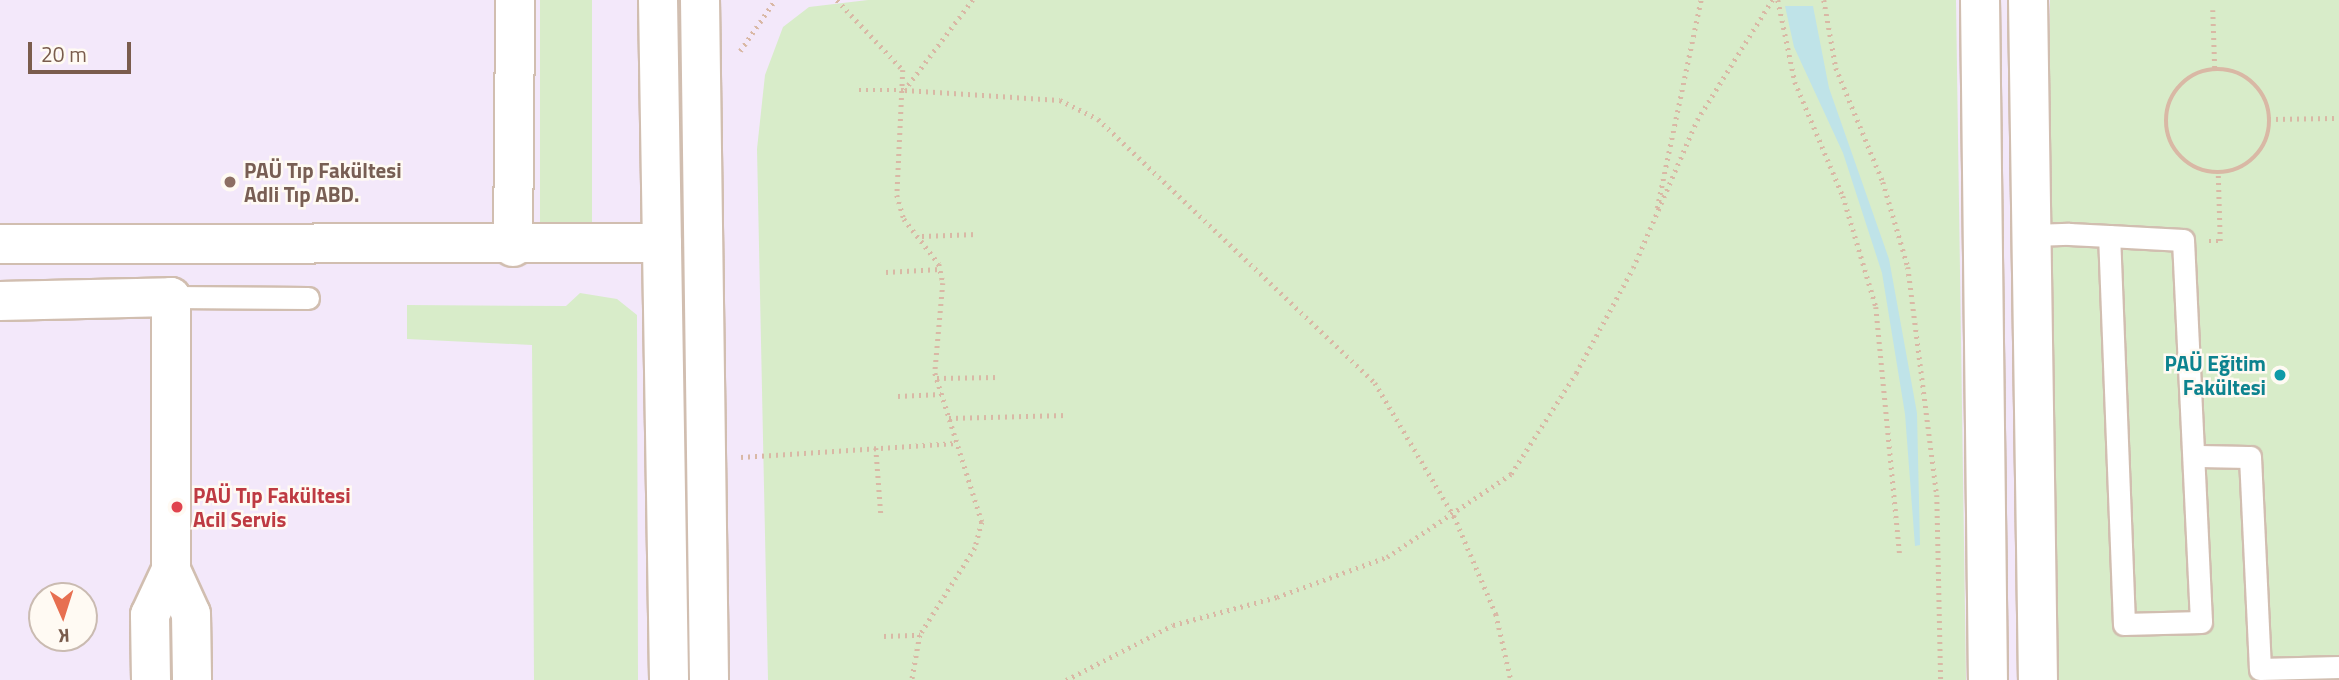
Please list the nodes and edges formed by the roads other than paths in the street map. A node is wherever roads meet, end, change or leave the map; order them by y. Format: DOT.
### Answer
graph roads {
  1 [pos="515,0"];
  2 [pos="658,0"];
  3 [pos="700,0"];
  4 [pos="1980,0"];
  5 [pos="2028,0"];
  6 [pos="2033,235"];
  7 [pos="2109,236"];
  8 [pos="662,243"];
  9 [pos="0,244"];
  10 [pos="513,247"];
  11 [pos="171,297"];
  12 [pos="308,298"];
  13 [pos="0,301"];
  14 [pos="2197,456"];
  15 [pos="171,570"];
  16 [pos="2339,667"];
  17 [pos="151,680"];
  18 [pos="192,680"];
  19 [pos="669,680"];
  20 [pos="709,680"];
  21 [pos="1988,680"];
  22 [pos="2038,680"];
  1 -- 10 [label="street"];
  2 -- 8 [label="street"];
  3 -- 20 [label="street"];
  4 -- 21 [label="street"];
  5 -- 6 [label="street"];
  6 -- 7 [label="lane"];
  6 -- 22 [label="street"];
  7 -- 14 [label="lane"];
  7 -- 14 [label="lane"];
  8 -- 10 [label="street"];
  8 -- 19 [label="street"];
  9 -- 10 [label="street"];
  11 -- 12 [label="lane"];
  11 -- 13 [label="street"];
  11 -- 15 [label="street"];
  14 -- 16 [label="lane"];
  15 -- 17 [label="street"];
  15 -- 18 [label="street"];
}
